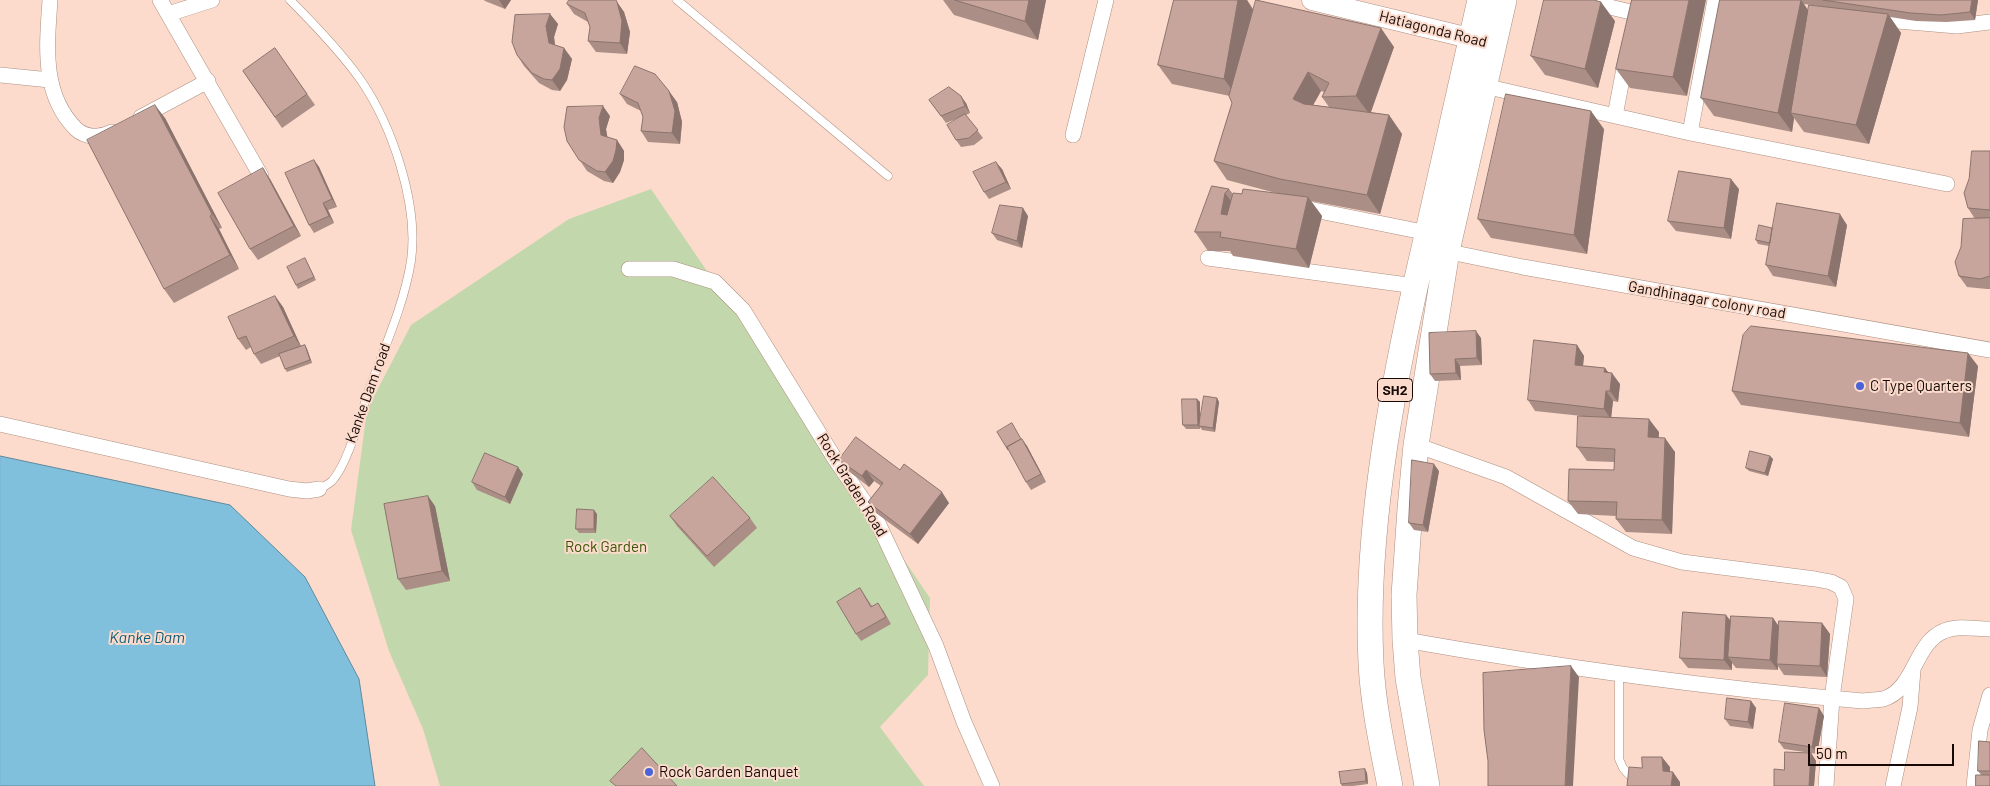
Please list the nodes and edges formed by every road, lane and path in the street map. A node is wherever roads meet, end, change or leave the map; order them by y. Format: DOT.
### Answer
graph roads {
  1 [pos="50,0"];
  2 [pos="160,0"];
  3 [pos="212,0"];
  4 [pos="290,0"];
  5 [pos="677,0"];
  6 [pos="1106,0"];
  7 [pos="1312,0"];
  8 [pos="1480,0"];
  9 [pos="1504,0"];
  10 [pos="1580,0"];
  11 [pos="1715,0"];
  12 [pos="1636,7"];
  13 [pos="168,14"];
  14 [pos="1855,17"];
  15 [pos="1990,22"];
  16 [pos="1472,38"];
  17 [pos="1495,45"];
  18 [pos="0,75"];
  19 [pos="50,80"];
  20 [pos="208,82"];
  21 [pos="1484,86"];
  22 [pos="1615,116"];
  23 [pos="1690,133"];
  24 [pos="1073,135"];
  25 [pos="261,176"];
  26 [pos="888,176"];
  27 [pos="1947,184"];
  28 [pos="1284,204"];
  29 [pos="1433,244"];
  30 [pos="1208,258"];
  31 [pos="629,270"];
  32 [pos="1415,286"];
  33 [pos="1990,350"];
  34 [pos="0,424"];
  35 [pos="1416,445"];
  36 [pos="319,489"];
  37 [pos="1990,629"];
  38 [pos="1404,640"];
  39 [pos="1913,670"];
  40 [pos="1619,674"];
  41 [pos="1990,694"];
  42 [pos="1832,698"];
  43 [pos="1631,777"];
  44 [pos="992,786"];
  45 [pos="1390,786"];
  46 [pos="1427,786"];
  47 [pos="1826,786"];
  48 [pos="1893,786"];
  49 [pos="1974,786"];
  1 -- 19 [label="street"];
  2 -- 13 [label="street"];
  3 -- 13 [label="street"];
  4 -- 36 [label="lane, Kanke Dam road"];
  5 -- 26 [label="lane"];
  6 -- 24 [label="street"];
  7 -- 16 [label="street, Hatiagonda Road"];
  8 -- 16 [label="main road, SH2"];
  9 -- 17 [label="main road, SH2"];
  10 -- 12 [label="street"];
  11 -- 23 [label="street"];
  12 -- 22 [label="street"];
  13 -- 20 [label="street"];
  14 -- 15 [label="street"];
  16 -- 17 [label="street, Hatiagonda Road"];
  16 -- 29 [label="main road, SH2"];
  17 -- 21 [label="main road, SH2"];
  18 -- 19 [label="street"];
  19 -- 20 [label="street"];
  20 -- 25 [label="street"];
  21 -- 22 [label="street"];
  21 -- 29 [label="main road, SH2"];
  22 -- 23 [label="street"];
  23 -- 27 [label="street"];
  28 -- 29 [label="street, Gandhinagar colony road"];
  29 -- 32 [label="main road, SH2"];
  29 -- 33 [label="street, Gandhinagar colony road"];
  29 -- 35 [label="main road, SH2"];
  30 -- 32 [label="street"];
  31 -- 44 [label="street, Rock Graden Road"];
  32 -- 45 [label="main road, SH2"];
  34 -- 36 [label="street, Kanke Dam road"];
  35 -- 38 [label="main road, SH2"];
  35 -- 42 [label="street"];
  37 -- 39 [label="street"];
  38 -- 40 [label="street"];
  38 -- 46 [label="main road, SH2"];
  39 -- 42 [label="street"];
  39 -- 48 [label="street"];
  40 -- 42 [label="street"];
  40 -- 43 [label="lane"];
  41 -- 49 [label="street"];
  42 -- 47 [label="street"];
}
